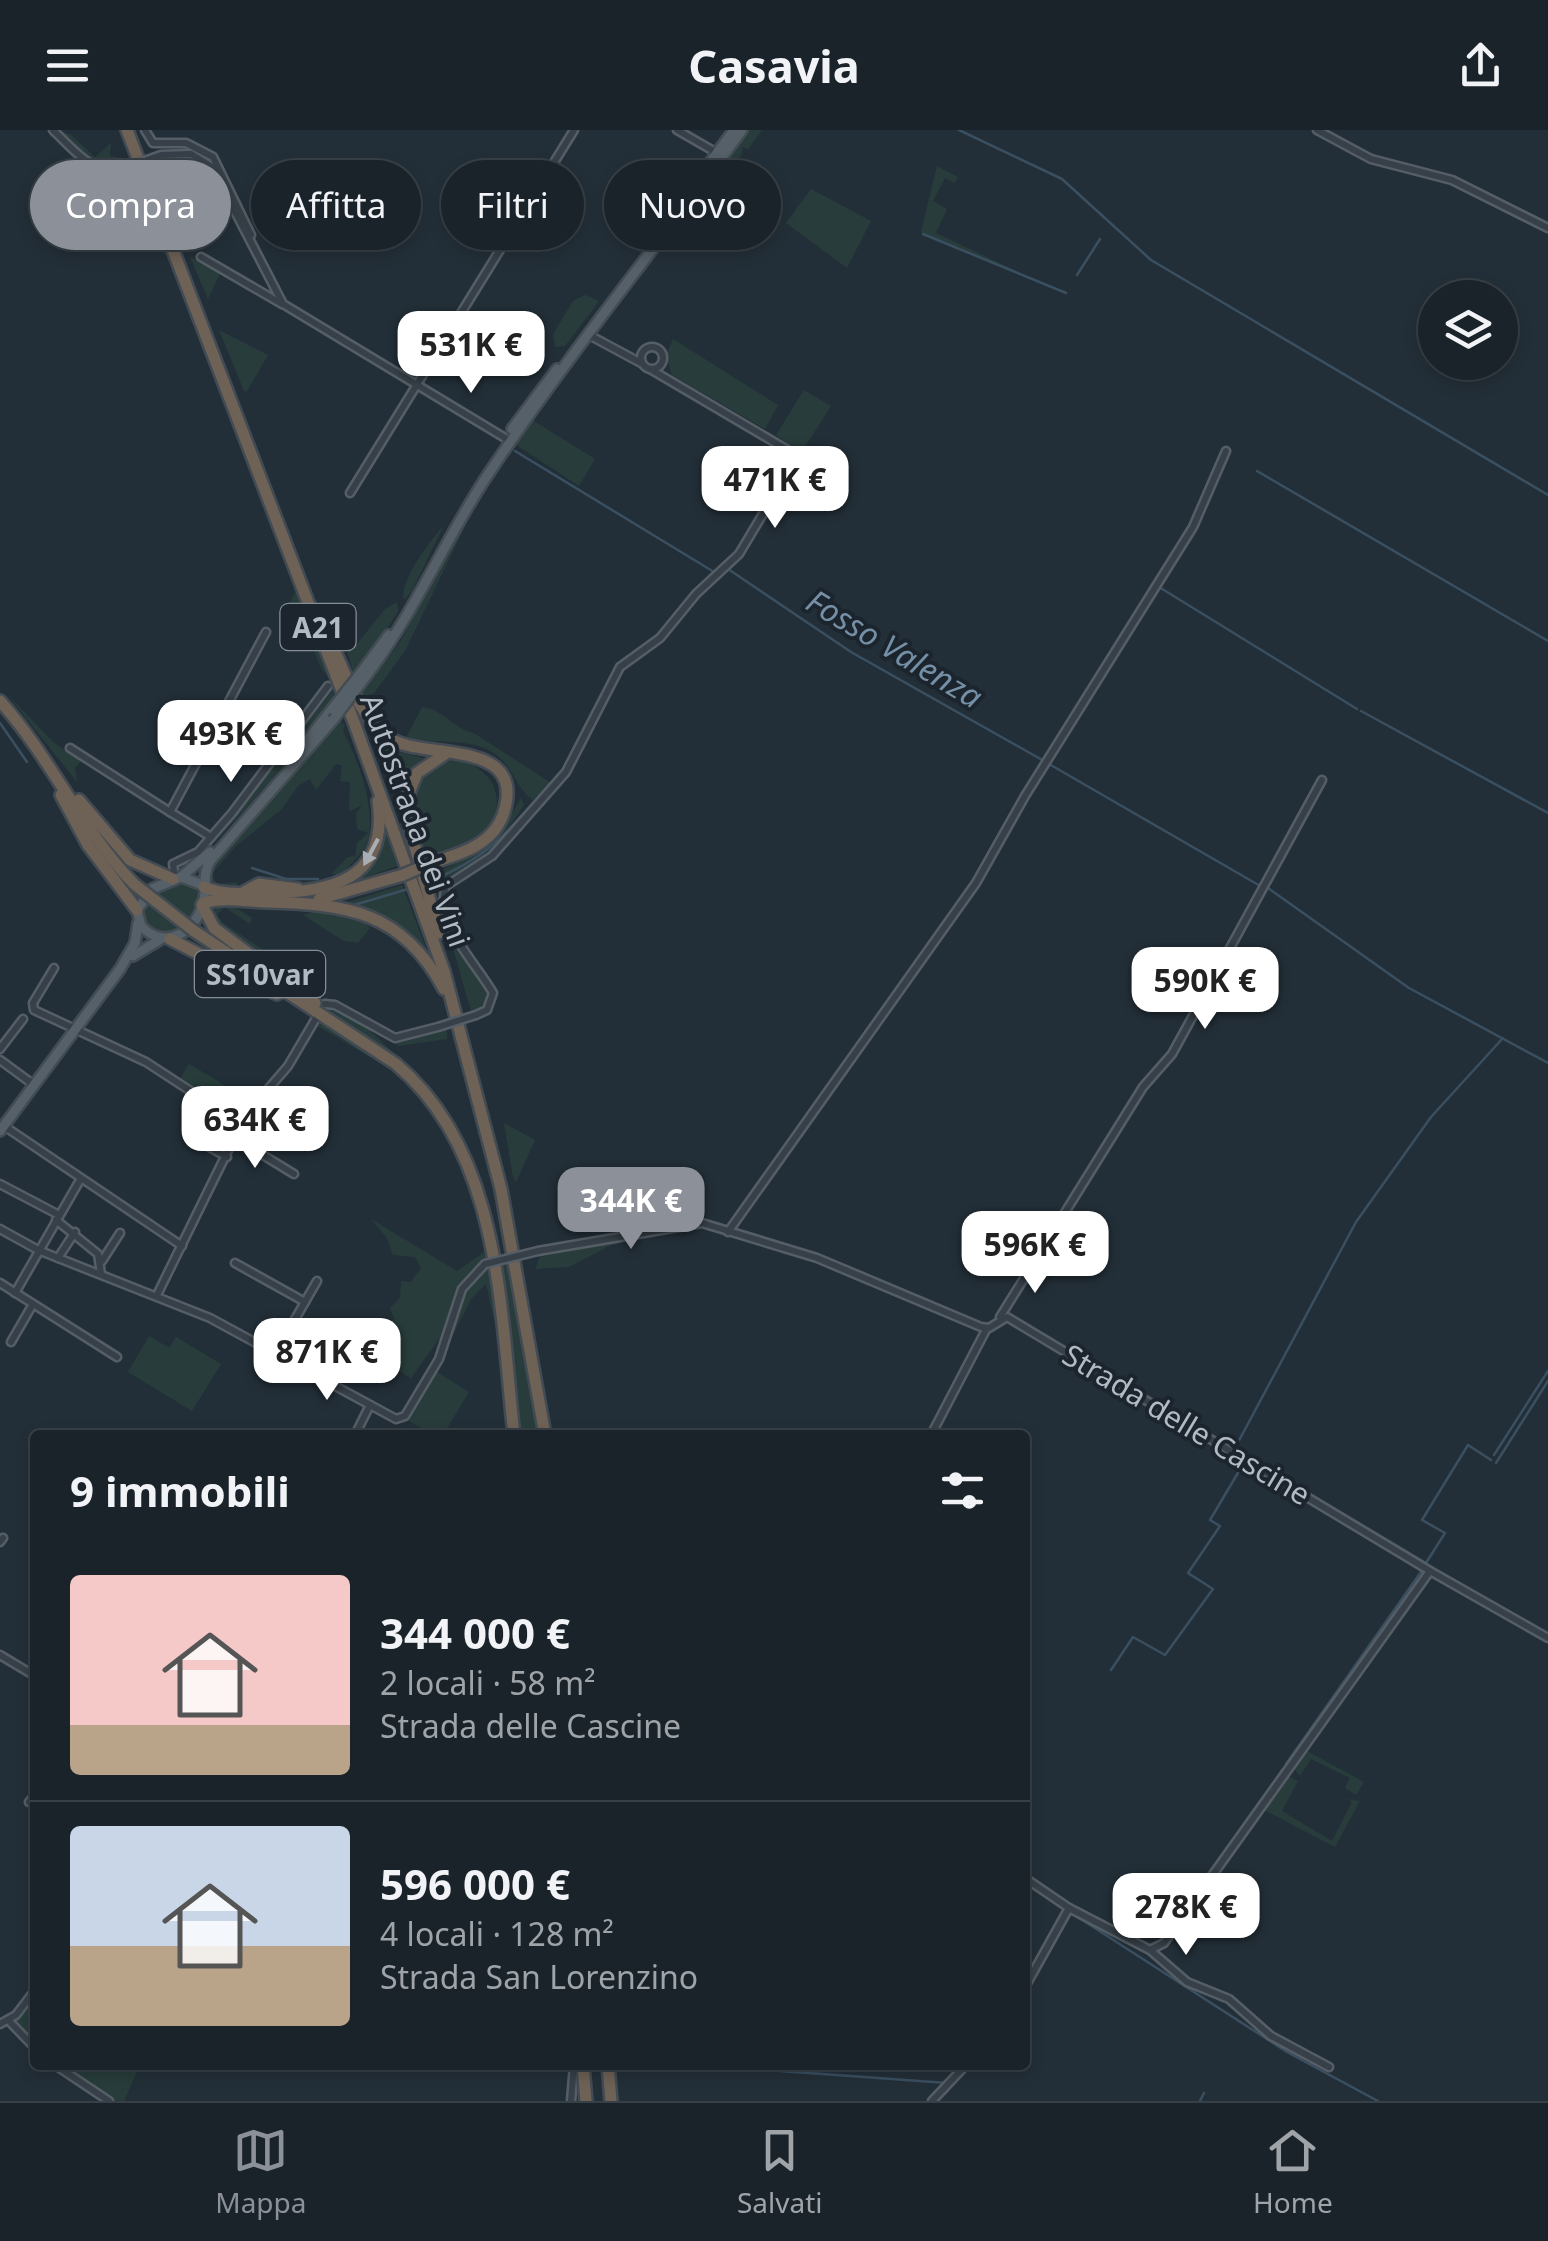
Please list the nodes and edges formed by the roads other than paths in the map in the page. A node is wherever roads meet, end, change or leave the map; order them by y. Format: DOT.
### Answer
graph roads {
  1 [pos="53,130"];
  2 [pos="127,130"];
  3 [pos="135,130"];
  4 [pos="144,130"];
  5 [pos="574,130"];
  6 [pos="677,130"];
  7 [pos="734,130"];
  8 [pos="742,130"];
  9 [pos="1317,130"];
  10 [pos="717,154"];
  11 [pos="1548,228"];
  12 [pos="258,255"];
  13 [pos="201,257"];
  14 [pos="282,304"];
  15 [pos="590,336"];
  16 [pos="662,360"];
  17 [pos="647,367"];
  18 [pos="674,382"];
  19 [pos="418,386"];
  20 [pos="506,441"];
  21 [pos="1226,451"];
  22 [pos="350,493"];
  23 [pos="266,632"];
  24 [pos="334,650"];
  25 [pos="328,686"];
  26 [pos="0,701"];
  27 [pos="332,715"];
  28 [pos="356,725"];
  29 [pos="70,748"];
  30 [pos="460,751"];
  31 [pos="54,771"];
  32 [pos="1322,780"];
  33 [pos="170,812"];
  34 [pos="211,837"];
  35 [pos="176,878"];
  36 [pos="203,886"];
  37 [pos="293,893"];
  38 [pos="243,894"];
  39 [pos="329,896"];
  40 [pos="306,897"];
  41 [pos="228,900"];
  42 [pos="203,904"];
  43 [pos="138,915"];
  44 [pos="210,924"];
  45 [pos="166,939"];
  46 [pos="443,947"];
  47 [pos="54,968"];
  48 [pos="120,968"];
  49 [pos="324,1015"];
  50 [pos="22,1018"];
  51 [pos="75,1030"];
  52 [pos="0,1049"];
  53 [pos="0,1060"];
  54 [pos="34,1085"];
  55 [pos="244,1116"];
  56 [pos="2,1128"];
  57 [pos="488,1132"];
  58 [pos="193,1138"];
  59 [pos="235,1138"];
  60 [pos="226,1158"];
  61 [pos="294,1174"];
  62 [pos="80,1180"];
  63 [pos="0,1184"];
  64 [pos="58,1218"];
  65 [pos="0,1229"];
  66 [pos="74,1232"];
  67 [pos="728,1232"];
  68 [pos="120,1233"];
  69 [pos="182,1246"];
  70 [pos="38,1250"];
  71 [pos="58,1258"];
  72 [pos="101,1263"];
  73 [pos="235,1263"];
  74 [pos="101,1276"];
  75 [pos="317,1281"];
  76 [pos="1,1287"];
  77 [pos="15,1292"];
  78 [pos="157,1296"];
  79 [pos="305,1302"];
  80 [pos="33,1304"];
  81 [pos="1000,1317"];
  82 [pos="987,1328"];
  83 [pos="11,1342"];
  84 [pos="275,1354"];
  85 [pos="117,1357"];
  86 [pos="370,1405"];
  87 [pos="358,1430"];
  88 [pos="513,1430"];
  89 [pos="543,1430"];
  90 [pos="551,1430"];
  91 [pos="934,1430"];
  92 [pos="1430,1570"];
  93 [pos="1548,1638"];
  94 [pos="0,1656"];
  95 [pos="30,1673"];
  96 [pos="1030,1882"];
  97 [pos="1067,1912"];
  98 [pos="1150,1950"];
  99 [pos="1030,1978"];
  100 [pos="30,1995"];
  101 [pos="4,2023"];
  102 [pos="30,2044"];
  103 [pos="1330,2067"];
  104 [pos="62,2070"];
  105 [pos="574,2070"];
  106 [pos="583,2070"];
  107 [pos="612,2070"];
  108 [pos="961,2070"];
  109 [pos="108,2101"];
  110 [pos="571,2101"];
  111 [pos="586,2101"];
  112 [pos="615,2101"];
  113 [pos="932,2101"];
  1 -- 12 [label="street, bridge"];
  2 -- 28 [label="highway, Autostrada dei Vini / A21"];
  3 -- 24 [label="highway, Autostrada dei Vini / A21"];
  4 -- 12 [label="street"];
  5 -- 19 [label="street"];
  6 -- 10 [label="street"];
  7 -- 10 [label="main road"];
  8 -- 15 [label="main road"];
  9 -- 11 [label="street"];
  10 -- 20 [label="main road"];
  12 -- 14 [label="street"];
  13 -- 14 [label="street"];
  14 -- 19 [label="street"];
  15 -- 17 [label="street"];
  15 -- 20 [label="main road"];
  16 -- 17 [label="street"];
  16 -- 17 [label="street"];
  16 -- 18 [label="street"];
  17 -- 18 [label="street"];
  18 -- 49 [label="street, bridge"];
  19 -- 20 [label="street"];
  19 -- 22 [label="street"];
  20 -- 27 [label="main road, bridge"];
  21 -- 67 [label="street"];
  23 -- 33 [label="street"];
  24 -- 30 [label="highway"];
  24 -- 46 [label="highway, Autostrada dei Vini / A21"];
  25 -- 34 [label="street"];
  26 -- 31 [label="highway, SS10var"];
  27 -- 35 [label="main road"];
  27 -- 36 [label="main road"];
  28 -- 40 [label="highway, one-way"];
  28 -- 57 [label="highway, Autostrada dei Vini / A21"];
  29 -- 33 [label="street"];
  30 -- 39 [label="highway, bridge"];
  30 -- 46 [label="highway"];
  31 -- 35 [label="highway"];
  31 -- 43 [label="highway"];
  31 -- 49 [label="highway, SS10var, bridge"];
  32 -- 81 [label="street"];
  33 -- 34 [label="street"];
  34 -- 35 [label="street"];
  35 -- 36 [label="main road"];
  35 -- 43 [label="main road"];
  36 -- 38 [label="highway"];
  36 -- 42 [label="main road"];
  37 -- 38 [label="highway"];
  37 -- 39 [label="highway"];
  37 -- 40 [label="highway"];
  38 -- 40 [label="highway"];
  39 -- 40 [label="highway"];
  40 -- 41 [label="highway"];
  40 -- 57 [label="highway"];
  41 -- 42 [label="highway"];
  41 -- 44 [label="highway"];
  42 -- 44 [label="highway"];
  42 -- 45 [label="main road"];
  43 -- 45 [label="main road"];
  43 -- 48 [label="main road"];
  44 -- 49 [label="highway"];
  45 -- 48 [label="main road"];
  45 -- 49 [label="highway"];
  46 -- 90 [label="highway, Autostrada dei Vini / A21"];
  47 -- 51 [label="street"];
  48 -- 51 [label="main road"];
  49 -- 55 [label="street"];
  49 -- 88 [label="highway, SS10var"];
  50 -- 52 [label="street"];
  51 -- 54 [label="main road"];
  51 -- 55 [label="street"];
  53 -- 54 [label="street"];
  54 -- 56 [label="main road"];
  55 -- 59 [label="street"];
  56 -- 62 [label="street"];
  57 -- 89 [label="highway, Autostrada dei Vini / A21"];
  58 -- 60 [label="street"];
  59 -- 60 [label="street"];
  59 -- 61 [label="street"];
  60 -- 69 [label="street"];
  62 -- 64 [label="street"];
  62 -- 69 [label="street"];
  63 -- 64 [label="street"];
  64 -- 66 [label="street"];
  64 -- 70 [label="street"];
  65 -- 70 [label="street"];
  66 -- 71 [label="street"];
  66 -- 72 [label="street"];
  67 -- 82 [label="street"];
  67 -- 86 [label="street, bridge"];
  68 -- 72 [label="street"];
  69 -- 78 [label="street"];
  70 -- 71 [label="street"];
  70 -- 77 [label="street"];
  71 -- 74 [label="street"];
  72 -- 74 [label="street"];
  73 -- 79 [label="street"];
  74 -- 78 [label="street"];
  75 -- 79 [label="street"];
  76 -- 77 [label="street"];
  77 -- 80 [label="street"];
  78 -- 84 [label="street"];
  79 -- 84 [label="street"];
  80 -- 83 [label="street"];
  80 -- 85 [label="street"];
  81 -- 82 [label="street"];
  81 -- 92 [label="street, Strada delle Cascine"];
  82 -- 91 [label="street"];
  84 -- 86 [label="street"];
  86 -- 87 [label="street"];
  92 -- 93 [label="street, Strada delle Cascine"];
  92 -- 98 [label="street"];
  94 -- 95 [label="street"];
  96 -- 97 [label="street"];
  97 -- 98 [label="street"];
  97 -- 99 [label="street"];
  98 -- 103 [label="street"];
  100 -- 101 [label="street"];
  101 -- 102 [label="street"];
  104 -- 109 [label="street"];
  105 -- 110 [label="street"];
  106 -- 111 [label="highway"];
  107 -- 112 [label="highway"];
  108 -- 113 [label="street"];
}
